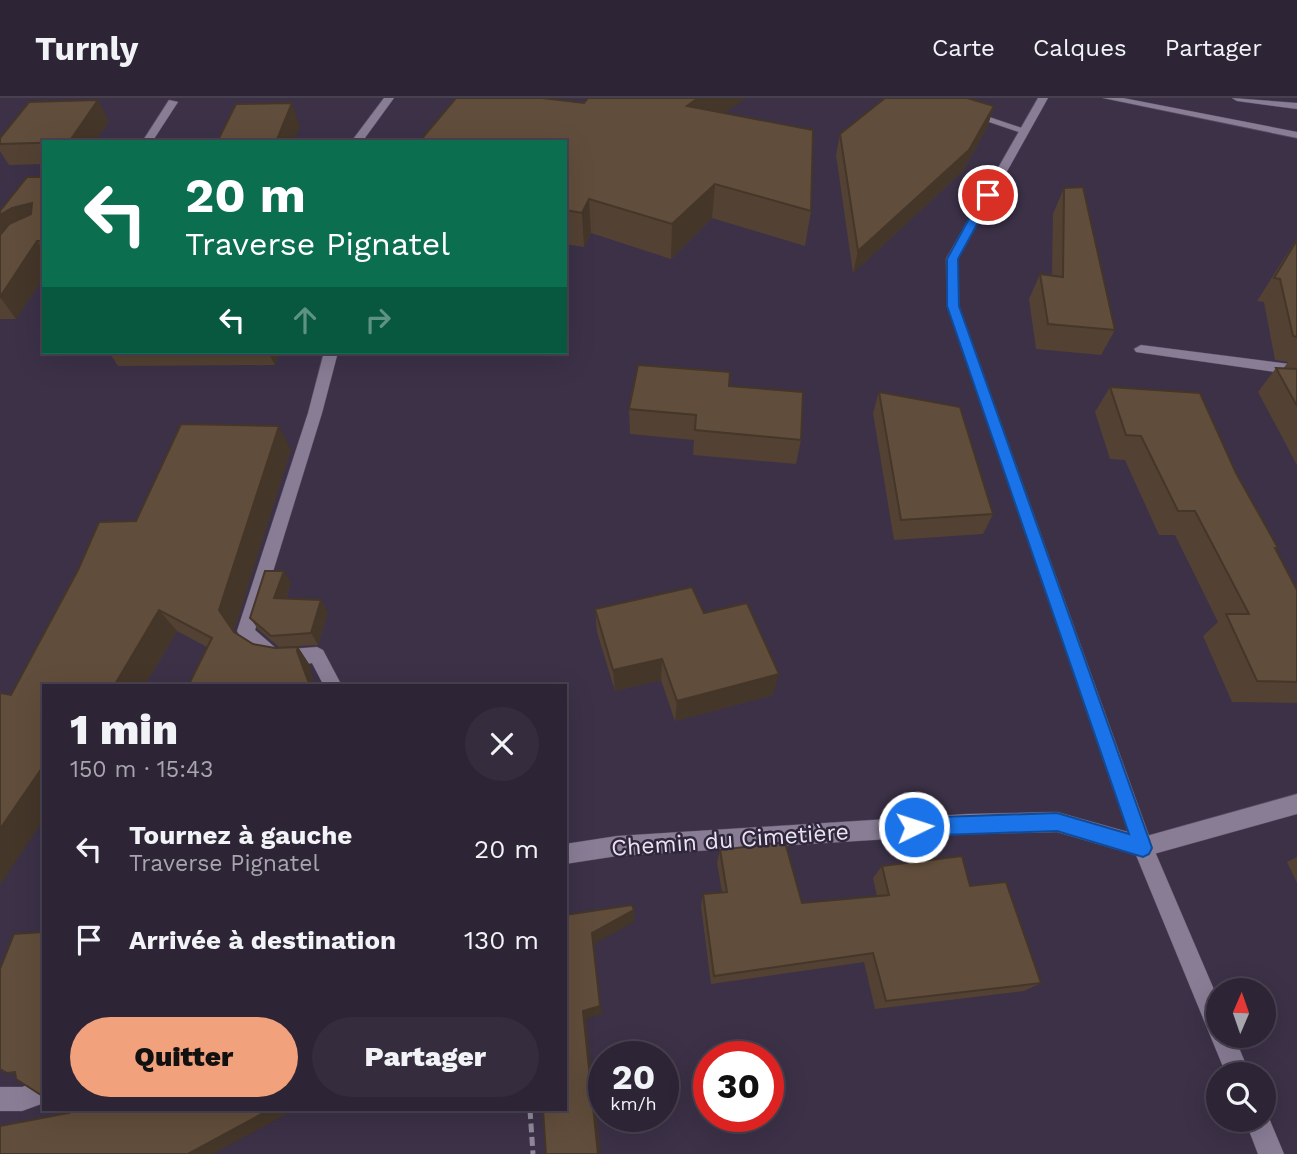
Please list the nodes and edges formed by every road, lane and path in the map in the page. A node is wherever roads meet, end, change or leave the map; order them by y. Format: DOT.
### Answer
graph roads {
  1 [pos="389,98"];
  2 [pos="923,98"];
  3 [pos="1043,98"];
  4 [pos="1108,98"];
  5 [pos="1237,98"];
  6 [pos="1269,100"];
  7 [pos="173,102"];
  8 [pos="1297,106"];
  9 [pos="1023,130"];
  10 [pos="1297,135"];
  11 [pos="148,140"];
  12 [pos="358,140"];
  13 [pos="1141,349"];
  14 [pos="331,354"];
  15 [pos="1297,370"];
  16 [pos="332,684"];
  17 [pos="1297,804"];
  18 [pos="1143,848"];
  19 [pos="567,854"];
  20 [pos="1206,998"];
  21 [pos="42,1092"];
  22 [pos="0,1099"];
  23 [pos="530,1111"];
  24 [pos="1262,1132"];
  25 [pos="533,1154"];
  26 [pos="1271,1154"];
  1 -- 12 [label="street"];
  2 -- 9 [label="street"];
  3 -- 9 [label="street"];
  4 -- 10 [label="street"];
  5 -- 6 [label="street"];
  6 -- 8 [label="street"];
  7 -- 11 [label="street"];
  9 -- 18 [label="street"];
  13 -- 15 [label="street"];
  14 -- 16 [label="street"];
  17 -- 18 [label="street"];
  18 -- 19 [label="street, Chemin du Cimetière"];
  18 -- 20 [label="street"];
  21 -- 22 [label="street"];
  23 -- 25 [label="path"];
  24 -- 26 [label="street"];
}
